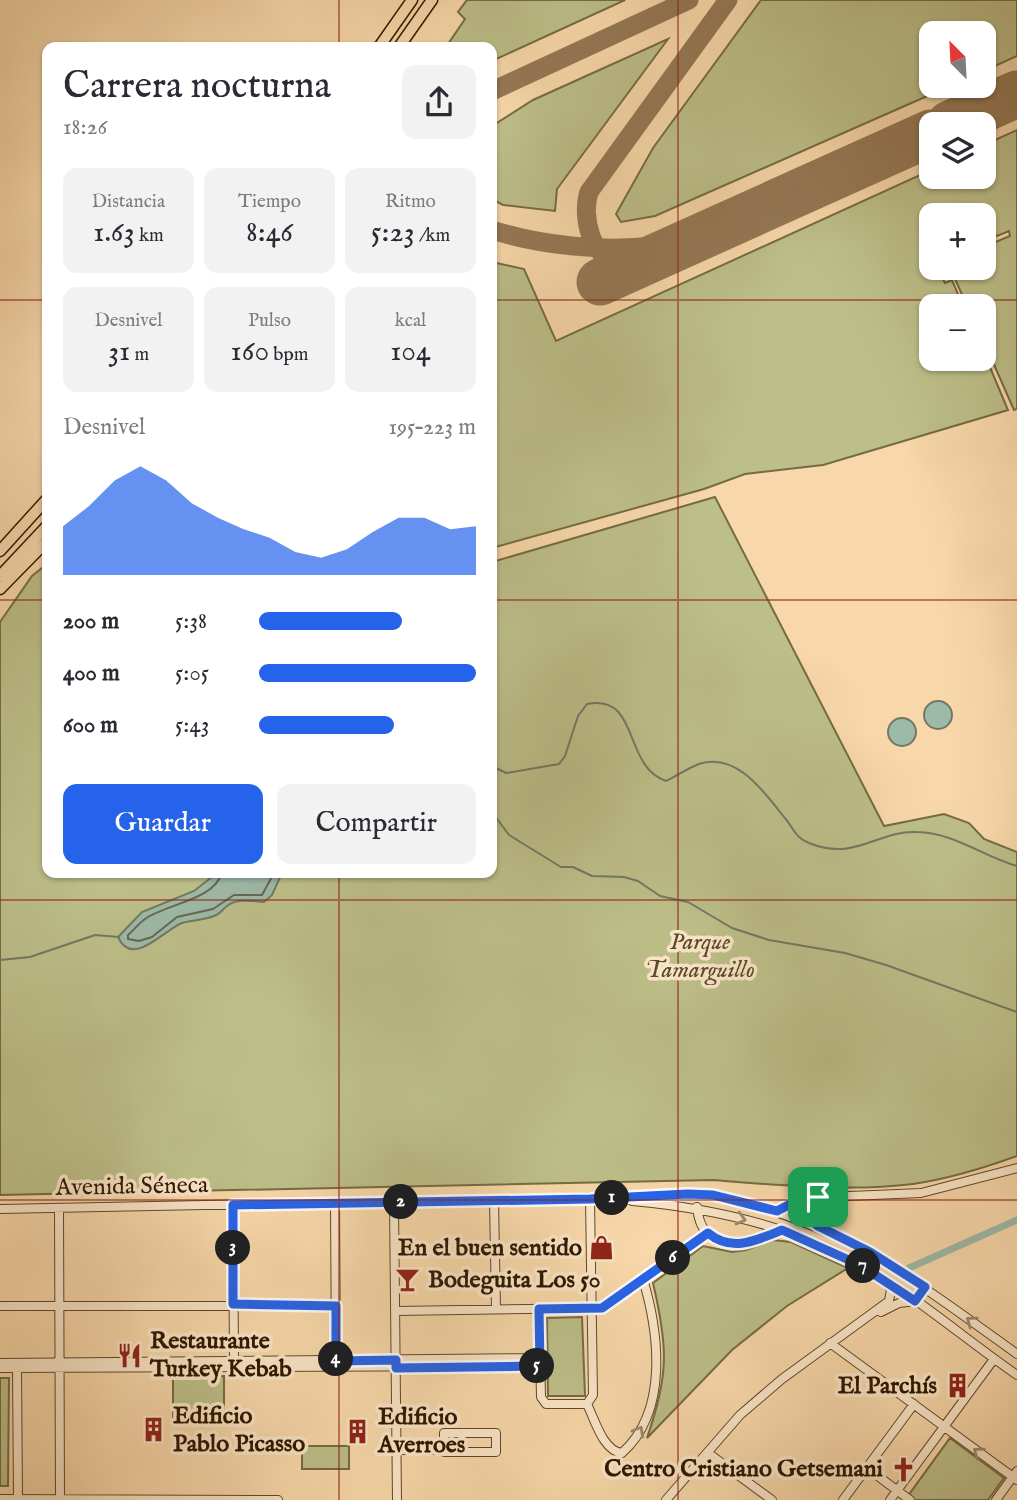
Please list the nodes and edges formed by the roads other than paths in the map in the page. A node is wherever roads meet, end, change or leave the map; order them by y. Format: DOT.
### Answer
graph roads {
  1 [pos="412,0"];
  2 [pos="433,0"];
  3 [pos="383,42"];
  4 [pos="403,42"];
  5 [pos="42,494"];
  6 [pos="42,505"];
  7 [pos="42,531"];
  8 [pos="0,540"];
  9 [pos="42,546"];
  10 [pos="0,551"];
  11 [pos="1,575"];
  12 [pos="0,589"];
  13 [pos="1017,1168"];
  14 [pos="818,1197"];
  15 [pos="601,1198"];
  16 [pos="590,1199"];
  17 [pos="494,1200"];
  18 [pos="335,1203"];
  19 [pos="394,1203"];
  20 [pos="233,1205"];
  21 [pos="697,1207"];
  22 [pos="59,1208"];
  23 [pos="0,1209"];
  24 [pos="777,1211"];
  25 [pos="818,1226"];
  26 [pos="782,1230"];
  27 [pos="708,1233"];
  28 [pos="643,1279"];
  29 [pos="886,1281"];
  30 [pos="925,1287"];
  31 [pos="915,1301"];
  32 [pos="233,1304"];
  33 [pos="0,1306"];
  34 [pos="58,1306"];
  35 [pos="336,1306"];
  36 [pos="592,1308"];
  37 [pos="496,1309"];
  38 [pos="539,1309"];
  39 [pos="396,1311"];
  40 [pos="850,1328"];
  41 [pos="830,1342"];
  42 [pos="1017,1354"];
  43 [pos="994,1359"];
  44 [pos="336,1361"];
  45 [pos="540,1362"];
  46 [pos="0,1363"];
  47 [pos="234,1364"];
  48 [pos="396,1364"];
  49 [pos="59,1365"];
  50 [pos="0,1368"];
  51 [pos="17,1368"];
  52 [pos="1017,1375"];
  53 [pos="587,1404"];
  54 [pos="914,1404"];
  55 [pos="944,1427"];
  56 [pos="397,1450"];
  57 [pos="444,1450"];
  58 [pos="708,1453"];
  59 [pos="867,1468"];
  60 [pos="1016,1476"];
  61 [pos="897,1491"];
  62 [pos="0,1499"];
  63 [pos="18,1499"];
  64 [pos="668,1499"];
  65 [pos="60,1500"];
  66 [pos="278,1500"];
  67 [pos="397,1500"];
  68 [pos="772,1500"];
  69 [pos="843,1500"];
  70 [pos="890,1500"];
  71 [pos="910,1500"];
  72 [pos="996,1500"];
  1 -- 3 [label="highway"];
  2 -- 4 [label="highway"];
  5 -- 8 [label="highway"];
  6 -- 10 [label="highway"];
  7 -- 11 [label="highway"];
  9 -- 12 [label="highway"];
  13 -- 14 [label="street"];
  14 -- 24 [label="street"];
  14 -- 25 [label="street"];
  15 -- 16 [label="street, Avenida Séneca"];
  15 -- 21 [label="street, Avenida Séneca"];
  15 -- 24 [label="street, Avenida Séneca"];
  16 -- 17 [label="street, Avenida Séneca"];
  16 -- 36 [label="street"];
  17 -- 19 [label="street, Avenida Séneca"];
  17 -- 37 [label="street"];
  18 -- 19 [label="street, Avenida Séneca"];
  18 -- 20 [label="street, Avenida Séneca"];
  18 -- 35 [label="street"];
  19 -- 39 [label="street"];
  20 -- 22 [label="street, Avenida Séneca"];
  20 -- 32 [label="street"];
  21 -- 26 [label="street, Avenida Séneca, one-way"];
  21 -- 27 [label="street"];
  22 -- 23 [label="street, Avenida Séneca"];
  22 -- 34 [label="street"];
  24 -- 25 [label="street, Avenida Séneca"];
  25 -- 30 [label="street, Avenida Séneca"];
  26 -- 27 [label="street"];
  26 -- 29 [label="street, Avenida Séneca"];
  27 -- 28 [label="street"];
  28 -- 36 [label="street"];
  53 -- 28 [label="street, one-way"];
  29 -- 31 [label="street, Avenida Séneca"];
  29 -- 40 [label="street"];
  30 -- 31 [label="street"];
  42 -- 30 [label="street, Avenida Séneca, one-way"];
  31 -- 40 [label="street"];
  31 -- 43 [label="street, Avenida Séneca"];
  32 -- 34 [label="street"];
  32 -- 35 [label="street"];
  32 -- 47 [label="street"];
  33 -- 34 [label="street"];
  34 -- 49 [label="street"];
  35 -- 44 [label="street"];
  36 -- 38 [label="street"];
  36 -- 53 [label="street"];
  37 -- 38 [label="street"];
  37 -- 39 [label="street"];
  38 -- 45 [label="street"];
  39 -- 48 [label="street"];
  40 -- 41 [label="street"];
  41 -- 54 [label="street"];
  41 -- 58 [label="street"];
  43 -- 52 [label="street, Avenida Séneca"];
  43 -- 55 [label="street"];
  44 -- 47 [label="street"];
  44 -- 48 [label="street"];
  45 -- 48 [label="street"];
  45 -- 53 [label="street"];
  46 -- 49 [label="street"];
  47 -- 48 [label="street"];
  47 -- 49 [label="street"];
  48 -- 56 [label="street"];
  49 -- 51 [label="street"];
  49 -- 65 [label="street"];
  50 -- 51 [label="street"];
  51 -- 63 [label="street"];
  54 -- 55 [label="street"];
  54 -- 59 [label="street"];
  60 -- 55 [label="street, one-way"];
  55 -- 61 [label="street"];
  56 -- 57 [label="street"];
  56 -- 67 [label="street"];
  57 -- 57 [label="street"];
  58 -- 64 [label="street"];
  58 -- 68 [label="street"];
  59 -- 61 [label="street"];
  59 -- 69 [label="street"];
  60 -- 72 [label="street"];
  61 -- 70 [label="street"];
  61 -- 71 [label="street"];
  62 -- 63 [label="street"];
  63 -- 65 [label="street"];
  65 -- 66 [label="street"];
}
